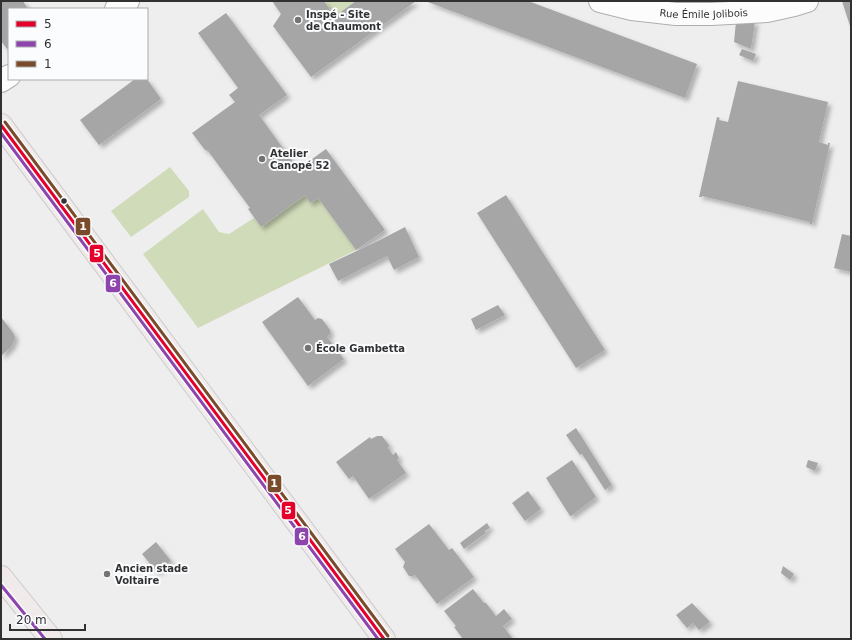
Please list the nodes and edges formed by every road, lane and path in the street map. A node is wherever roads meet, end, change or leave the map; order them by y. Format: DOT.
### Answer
graph roads {
  1 [pos="128,1"];
  2 [pos="600,1"];
  3 [pos="806,1"];
  4 [pos="118,8"];
  5 [pos="1,125"];
  6 [pos="1,577"];
  7 [pos="51,639"];
  8 [pos="384,639"];
  1 -- 4 [label="street"];
  2 -- 3 [label="street, Rue Émile Jolibois"];
  5 -- 8 [label="main road"];
  6 -- 7 [label="main road"];
}
